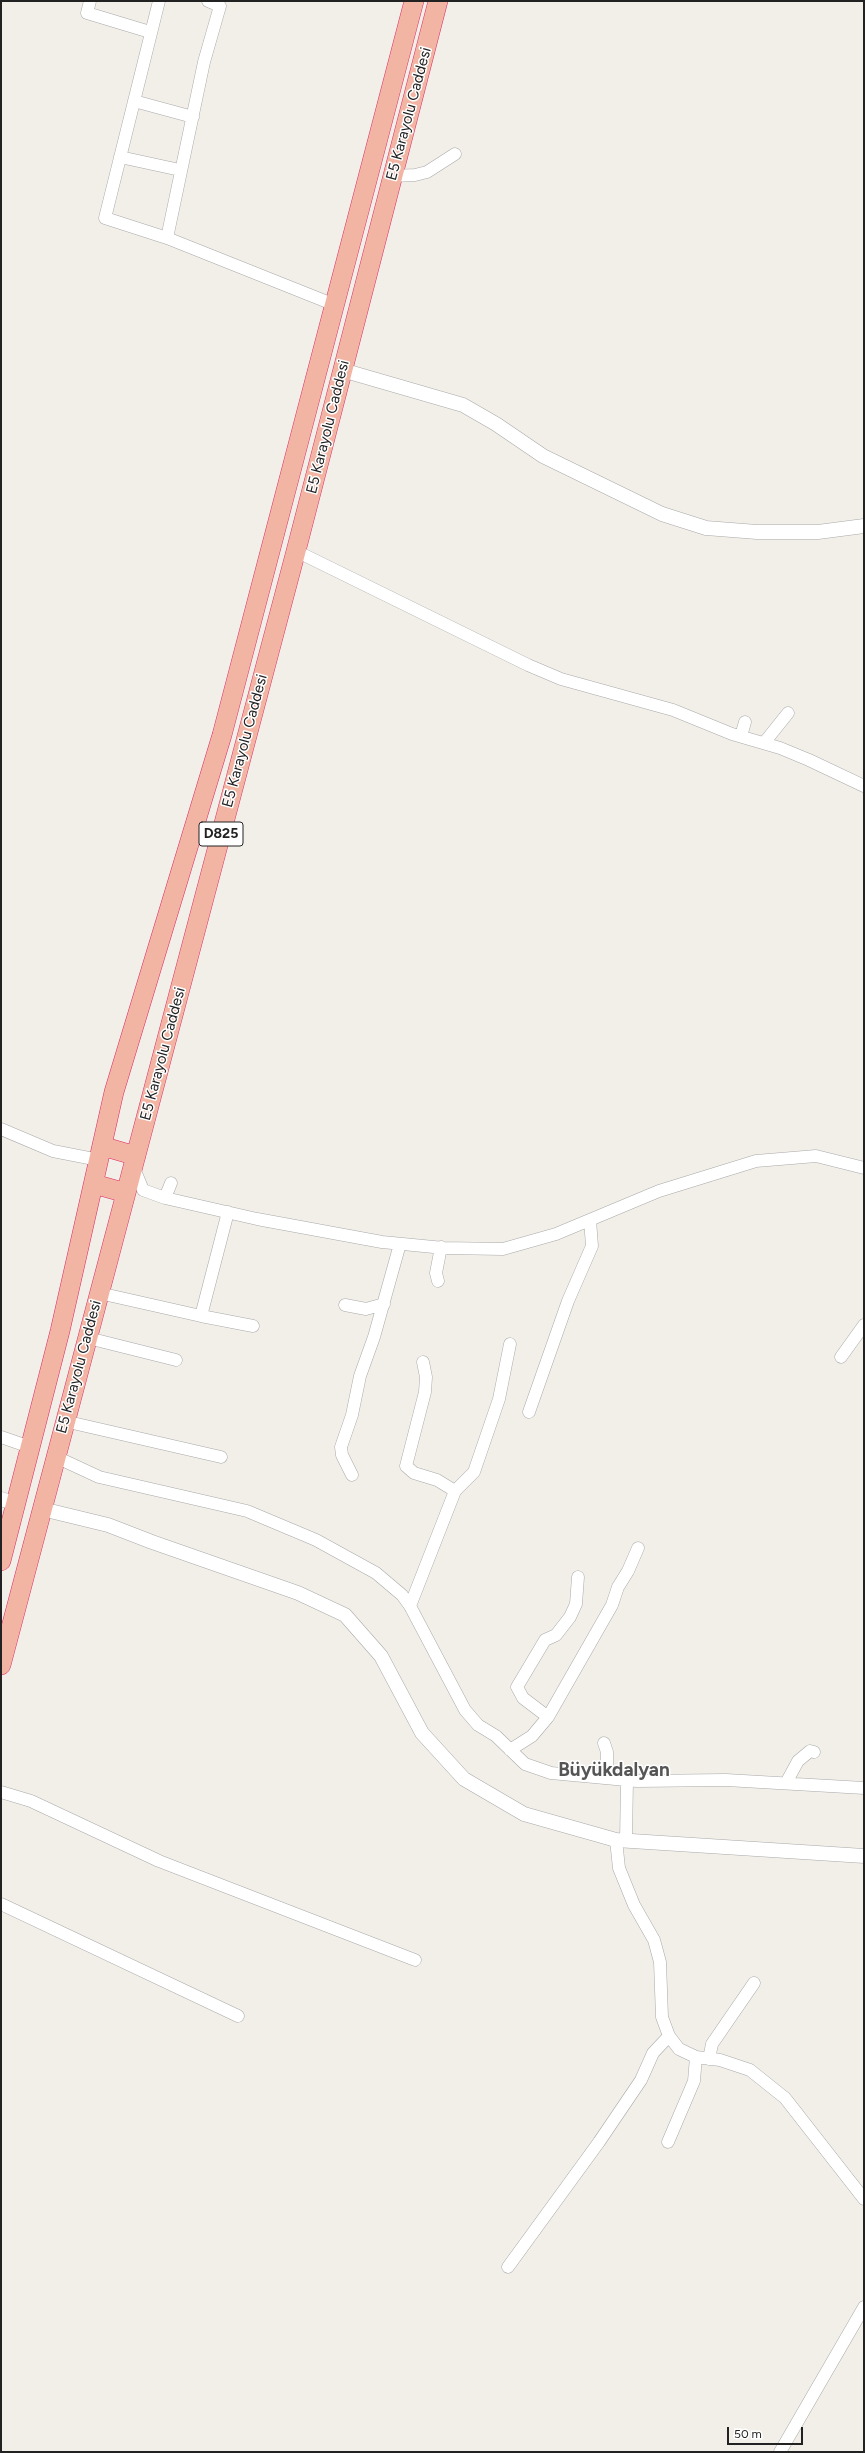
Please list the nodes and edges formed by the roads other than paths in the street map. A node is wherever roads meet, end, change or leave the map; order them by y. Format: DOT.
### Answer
graph roads {
  1 [pos="90,1"];
  2 [pos="159,1"];
  3 [pos="208,1"];
  4 [pos="414,1"];
  5 [pos="438,1"];
  6 [pos="150,32"];
  7 [pos="134,101"];
  8 [pos="193,117"];
  9 [pos="455,154"];
  10 [pos="120,157"];
  11 [pos="180,170"];
  12 [pos="393,176"];
  13 [pos="167,238"];
  14 [pos="335,305"];
  15 [pos="342,370"];
  16 [pos="864,526"];
  17 [pos="296,551"];
  18 [pos="788,712"];
  19 [pos="745,722"];
  20 [pos="741,736"];
  21 [pos="764,743"];
  22 [pos="863,784"];
  23 [pos="1,1129"];
  24 [pos="101,1153"];
  25 [pos="134,1161"];
  26 [pos="864,1168"];
  27 [pos="171,1183"];
  28 [pos="94,1184"];
  29 [pos="126,1193"];
  30 [pos="165,1198"];
  31 [pos="228,1212"];
  32 [pos="590,1220"];
  33 [pos="400,1244"];
  34 [pos="441,1247"];
  35 [pos="438,1281"];
  36 [pos="99,1293"];
  37 [pos="384,1304"];
  38 [pos="345,1305"];
  39 [pos="201,1316"];
  40 [pos="864,1324"];
  41 [pos="252,1326"];
  42 [pos="88,1338"];
  43 [pos="510,1344"];
  44 [pos="842,1357"];
  45 [pos="176,1360"];
  46 [pos="423,1362"];
  47 [pos="529,1412"];
  48 [pos="64,1421"];
  49 [pos="1,1437"];
  50 [pos="30,1447"];
  51 [pos="56,1457"];
  52 [pos="221,1457"];
  53 [pos="352,1475"];
  54 [pos="455,1491"];
  55 [pos="8,1501"];
  56 [pos="42,1509"];
  57 [pos="638,1548"];
  58 [pos="1,1561"];
  59 [pos="578,1576"];
  60 [pos="410,1606"];
  61 [pos="1,1665"];
  62 [pos="548,1717"];
  63 [pos="604,1744"];
  64 [pos="510,1750"];
  65 [pos="814,1752"];
  66 [pos="607,1778"];
  67 [pos="626,1780"];
  68 [pos="786,1784"];
  69 [pos="864,1788"];
  70 [pos="1,1792"];
  71 [pos="621,1840"];
  72 [pos="864,1856"];
  73 [pos="1,1904"];
  74 [pos="415,1960"];
  75 [pos="754,1983"];
  76 [pos="238,2016"];
  77 [pos="668,2036"];
  78 [pos="696,2057"];
  79 [pos="709,2059"];
  80 [pos="668,2142"];
  81 [pos="864,2199"];
  82 [pos="508,2266"];
  83 [pos="864,2307"];
  84 [pos="780,2452"];
  1 -- 6 [label="street"];
  2 -- 6 [label="street"];
  3 -- 8 [label="street"];
  4 -- 14 [label="highway, E5 Karayolu Caddesi / D825"];
  5 -- 12 [label="highway, E5 Karayolu Caddesi / D825"];
  6 -- 7 [label="street"];
  7 -- 8 [label="street"];
  7 -- 10 [label="street"];
  8 -- 11 [label="street"];
  9 -- 12 [label="street"];
  10 -- 11 [label="street"];
  10 -- 13 [label="street"];
  11 -- 13 [label="street"];
  12 -- 15 [label="highway, E5 Karayolu Caddesi / D825"];
  13 -- 14 [label="street"];
  14 -- 24 [label="highway, E5 Karayolu Caddesi / D825"];
  15 -- 16 [label="street"];
  15 -- 17 [label="highway, E5 Karayolu Caddesi / D825"];
  17 -- 20 [label="street"];
  17 -- 25 [label="highway, E5 Karayolu Caddesi / D825"];
  18 -- 21 [label="street"];
  19 -- 20 [label="street"];
  20 -- 21 [label="street"];
  21 -- 22 [label="street"];
  23 -- 24 [label="street"];
  24 -- 25 [label="highway"];
  24 -- 28 [label="highway, E5 Karayolu Caddesi / D825"];
  25 -- 29 [label="highway, E5 Karayolu Caddesi / D825"];
  25 -- 30 [label="street"];
  26 -- 32 [label="street"];
  27 -- 30 [label="street"];
  28 -- 29 [label="highway"];
  28 -- 50 [label="highway, E5 Karayolu Caddesi / D825"];
  29 -- 36 [label="highway, E5 Karayolu Caddesi / D825"];
  30 -- 31 [label="street"];
  31 -- 33 [label="street"];
  31 -- 39 [label="street"];
  32 -- 34 [label="street"];
  32 -- 47 [label="street"];
  33 -- 34 [label="street"];
  33 -- 37 [label="street"];
  34 -- 35 [label="street"];
  36 -- 39 [label="street"];
  36 -- 42 [label="highway, E5 Karayolu Caddesi / D825"];
  37 -- 38 [label="street"];
  37 -- 53 [label="street"];
  39 -- 41 [label="street"];
  40 -- 44 [label="street"];
  42 -- 45 [label="street"];
  42 -- 48 [label="highway, E5 Karayolu Caddesi / D825"];
  43 -- 54 [label="street"];
  46 -- 54 [label="street"];
  48 -- 51 [label="highway, E5 Karayolu Caddesi / D825"];
  48 -- 52 [label="street"];
  49 -- 50 [label="street"];
  50 -- 55 [label="highway, E5 Karayolu Caddesi / D825"];
  51 -- 56 [label="highway, E5 Karayolu Caddesi / D825"];
  51 -- 60 [label="street"];
  54 -- 60 [label="street"];
  55 -- 58 [label="highway, E5 Karayolu Caddesi / D825"];
  56 -- 61 [label="highway, E5 Karayolu Caddesi / D825"];
  56 -- 71 [label="street"];
  57 -- 62 [label="street"];
  59 -- 62 [label="street"];
  60 -- 64 [label="street"];
  62 -- 64 [label="street"];
  63 -- 66 [label="street"];
  64 -- 66 [label="street"];
  65 -- 68 [label="street"];
  66 -- 67 [label="street"];
  67 -- 68 [label="street"];
  67 -- 71 [label="street"];
  68 -- 69 [label="street"];
  70 -- 74 [label="street"];
  71 -- 72 [label="street"];
  71 -- 77 [label="street"];
  73 -- 76 [label="street"];
  75 -- 79 [label="street"];
  77 -- 78 [label="street"];
  77 -- 82 [label="street"];
  78 -- 79 [label="street"];
  78 -- 80 [label="street"];
  79 -- 81 [label="street"];
  83 -- 84 [label="street"];
}
